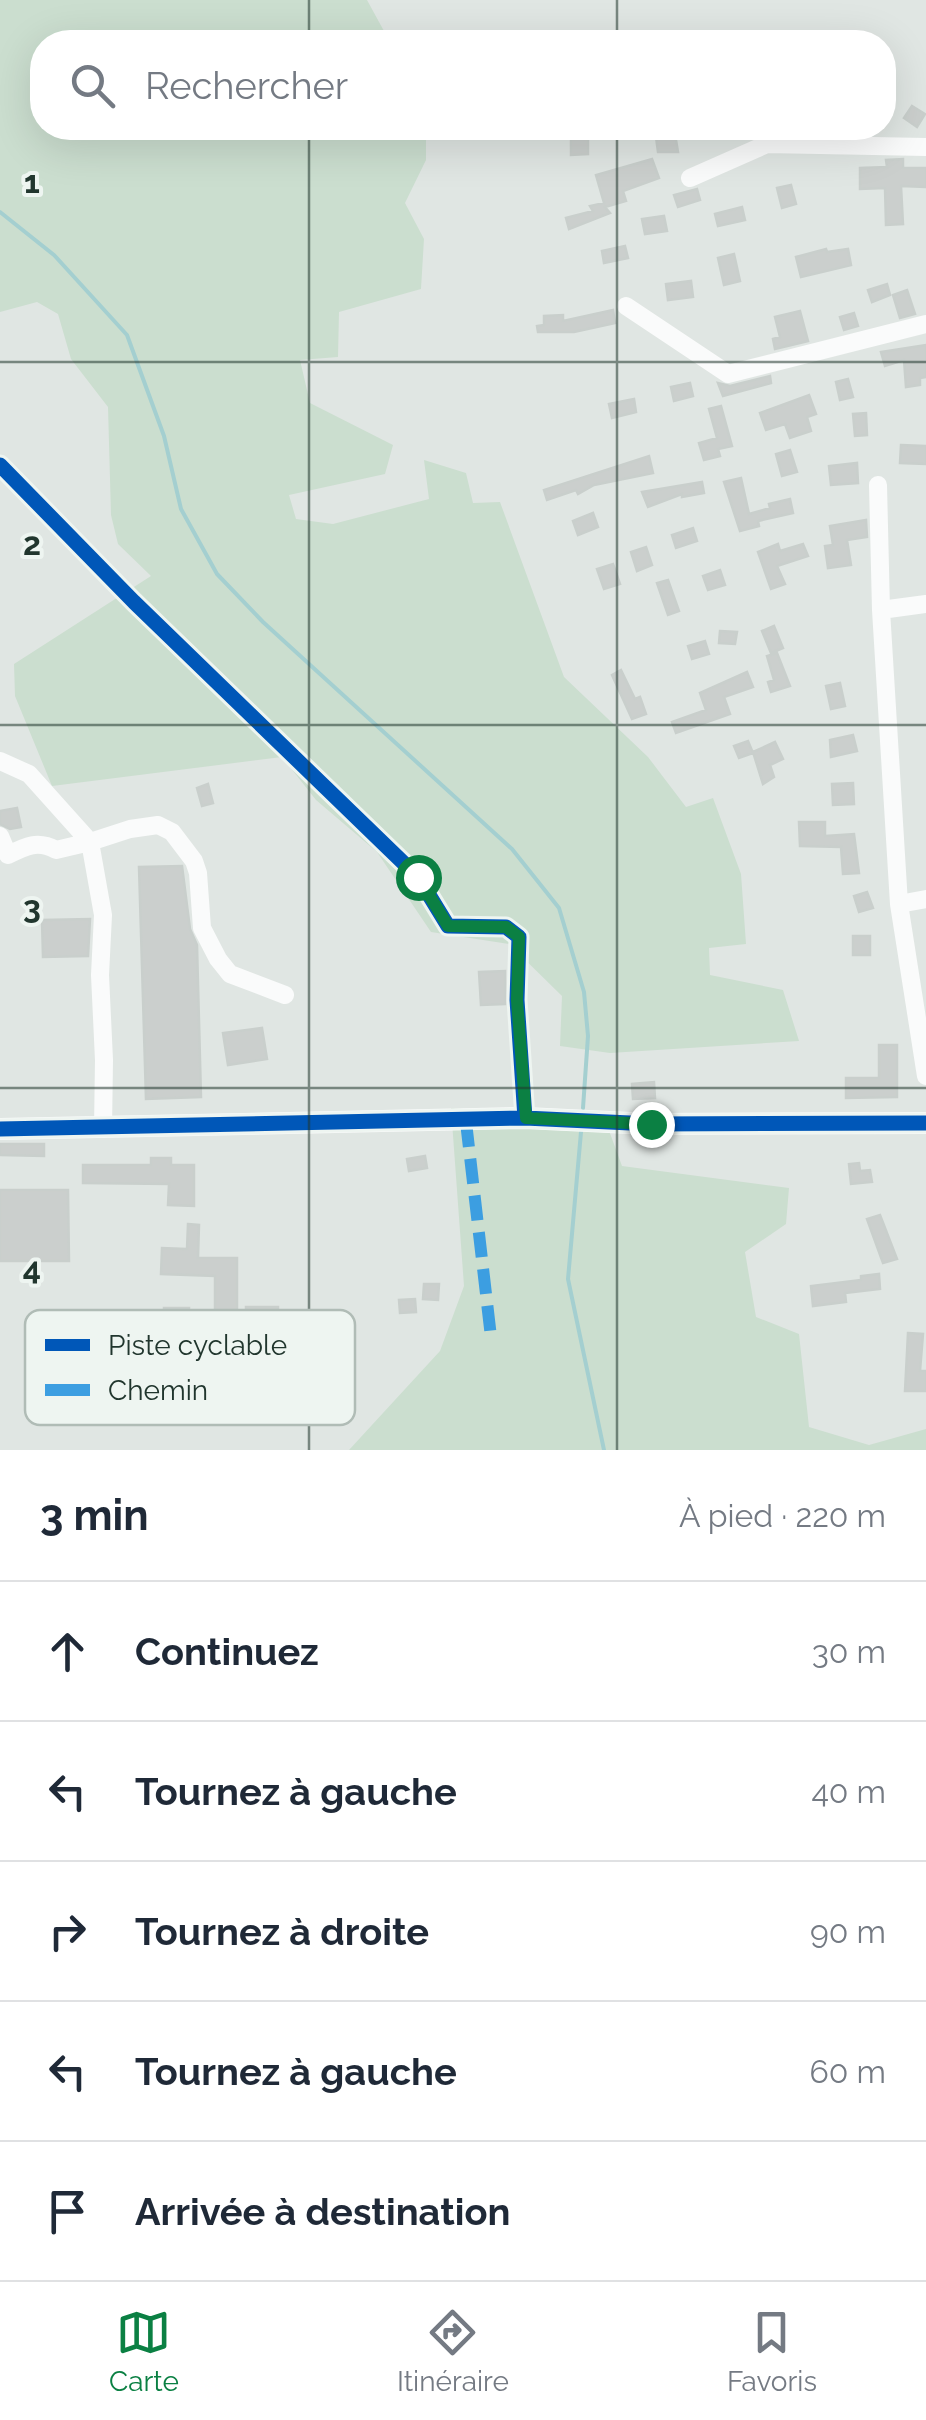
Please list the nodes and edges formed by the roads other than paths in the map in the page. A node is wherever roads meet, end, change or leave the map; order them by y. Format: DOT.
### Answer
graph roads {
  1 [pos="926,147"];
  2 [pos="690,178"];
  3 [pos="626,306"];
  4 [pos="926,324"];
  5 [pos="0,464"];
  6 [pos="878,485"];
  7 [pos="926,604"];
  8 [pos="882,610"];
  9 [pos="0,761"];
  10 [pos="0,836"];
  11 [pos="90,842"];
  12 [pos="926,899"];
  13 [pos="900,904"];
  14 [pos="285,995"];
  15 [pos="926,1076"];
  16 [pos="526,1118"];
  17 [pos="926,1123"];
  18 [pos="0,1129"];
  19 [pos="102,1130"];
  1 -- 2 [label="street"];
  3 -- 4 [label="street"];
  5 -- 16 [label="street"];
  6 -- 8 [label="street"];
  7 -- 8 [label="street"];
  8 -- 13 [label="street"];
  9 -- 11 [label="street"];
  10 -- 11 [label="street"];
  11 -- 14 [label="street"];
  11 -- 19 [label="street"];
  12 -- 13 [label="street"];
  13 -- 15 [label="street"];
  16 -- 17 [label="street"];
  16 -- 19 [label="street"];
  18 -- 19 [label="street"];
}
